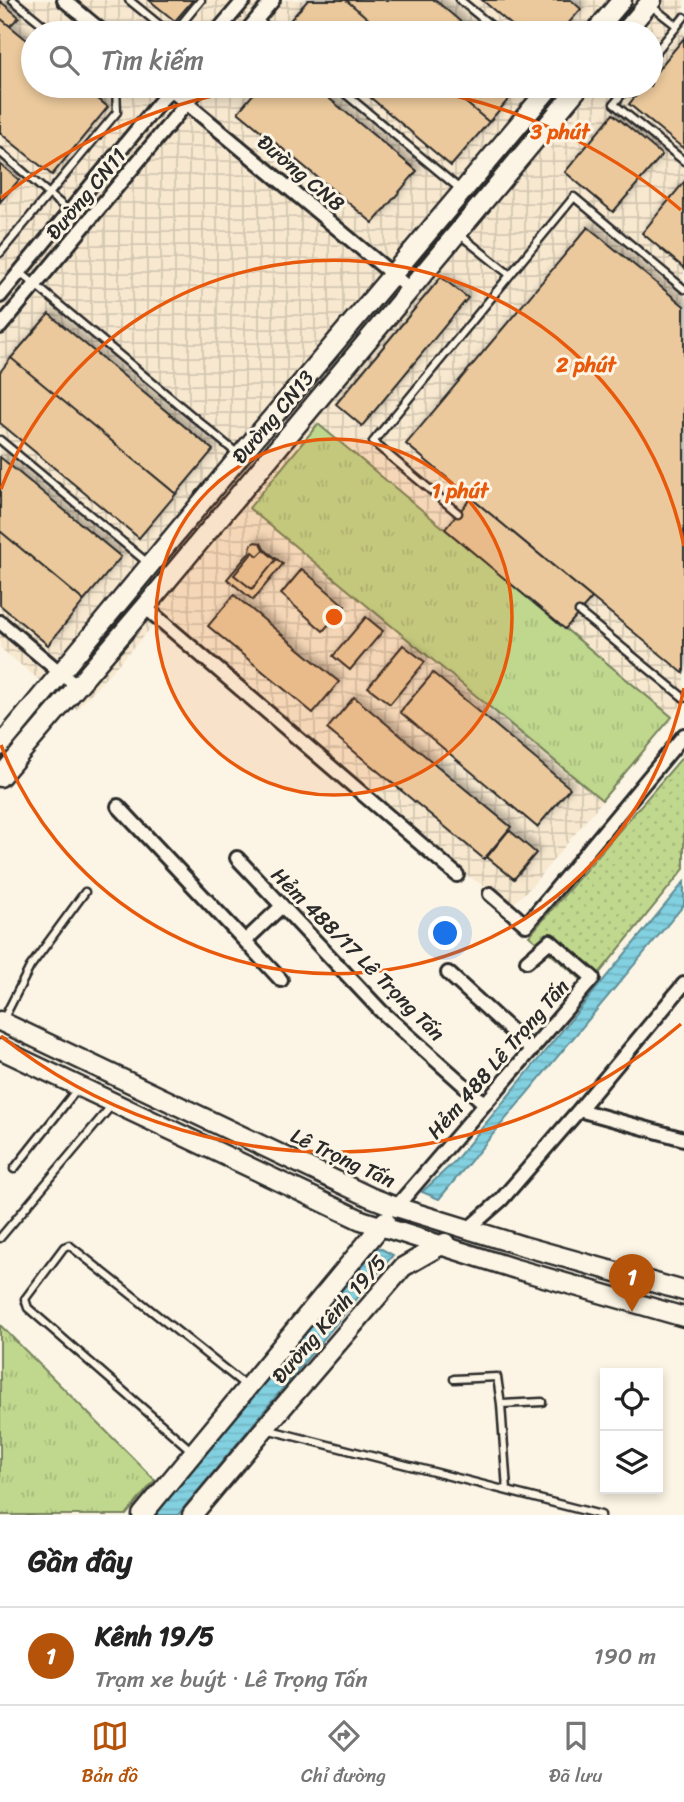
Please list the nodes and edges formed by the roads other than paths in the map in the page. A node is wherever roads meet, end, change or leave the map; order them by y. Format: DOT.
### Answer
graph roads {
  1 [pos="13,0"];
  2 [pos="64,0"];
  3 [pos="130,0"];
  4 [pos="201,0"];
  5 [pos="244,0"];
  6 [pos="273,0"];
  7 [pos="460,0"];
  8 [pos="622,0"];
  9 [pos="650,2"];
  10 [pos="684,17"];
  11 [pos="257,19"];
  12 [pos="38,21"];
  13 [pos="89,21"];
  14 [pos="155,21"];
  15 [pos="184,21"];
  16 [pos="226,21"];
  17 [pos="259,21"];
  18 [pos="485,21"];
  19 [pos="604,21"];
  20 [pos="634,21"];
  21 [pos="677,26"];
  22 [pos="663,43"];
  23 [pos="116,98"];
  24 [pos="161,98"];
  25 [pos="182,98"];
  26 [pos="190,98"];
  27 [pos="351,98"];
  28 [pos="541,98"];
  29 [pos="570,98"];
  30 [pos="619,98"];
  31 [pos="187,102"];
  32 [pos="0,152"];
  33 [pos="684,161"];
  34 [pos="463,191"];
  35 [pos="50,194"];
  36 [pos="71,212"];
  37 [pos="457,232"];
  38 [pos="0,253"];
  39 [pos="20,272"];
  40 [pos="392,274"];
  41 [pos="510,275"];
  42 [pos="5,282"];
  43 [pos="36,285"];
  44 [pos="410,289"];
  45 [pos="684,289"];
  46 [pos="0,296"];
  47 [pos="0,327"];
  48 [pos="0,440"];
  49 [pos="240,456"];
  50 [pos="458,513"];
  51 [pos="150,565"];
  52 [pos="168,579"];
  53 [pos="145,607"];
  54 [pos="579,612"];
  55 [pos="0,622"];
  56 [pos="60,673"];
  57 [pos="76,685"];
  58 [pos="684,698"];
  59 [pos="16,727"];
  60 [pos="684,735"];
  61 [pos="32,738"];
  62 [pos="0,746"];
  63 [pos="0,777"];
  64 [pos="118,806"];
  65 [pos="237,858"];
  66 [pos="457,875"];
  67 [pos="85,892"];
  68 [pos="490,894"];
  69 [pos="282,906"];
  70 [pos="245,941"];
  71 [pos="527,961"];
  72 [pos="448,973"];
  73 [pos="281,980"];
  74 [pos="684,984"];
  75 [pos="1,1021"];
  76 [pos="0,1049"];
  77 [pos="532,1050"];
  78 [pos="79,1086"];
  79 [pos="484,1103"];
  80 [pos="113,1104"];
  81 [pos="579,1110"];
  82 [pos="684,1139"];
  83 [pos="14,1169"];
  84 [pos="396,1207"];
  85 [pos="379,1227"];
  86 [pos="468,1228"];
  87 [pos="0,1238"];
  88 [pos="440,1246"];
  89 [pos="684,1291"];
  90 [pos="684,1317"];
  91 [pos="454,1379"];
  92 [pos="247,1387"];
  93 [pos="542,1402"];
  94 [pos="501,1404"];
  95 [pos="264,1429"];
  96 [pos="194,1452"];
  97 [pos="507,1490"];
  98 [pos="142,1515"];
  99 [pos="192,1515"];
  100 [pos="601,1515"];
  1 -- 12 [label="lane"];
  2 -- 13 [label="street"];
  3 -- 14 [label="lane"];
  4 -- 15 [label="lane"];
  5 -- 16 [label="street"];
  6 -- 11 [label="street"];
  7 -- 18 [label="lane"];
  8 -- 19 [label="street"];
  9 -- 20 [label="street"];
  9 -- 21 [label="lane"];
  10 -- 21 [label="lane"];
  11 -- 17 [label="lane"];
  21 -- 22 [label="lane"];
  23 -- 35 [label="lane"];
  24 -- 36 [label="street, Đường CN11"];
  25 -- 31 [label="street, Đường CN8"];
  26 -- 31 [label="street, Đường CN11"];
  27 -- 34 [label="lane"];
  28 -- 34 [label="street, Đường CN13"];
  29 -- 37 [label="street, Đường CN13"];
  30 -- 33 [label="lane"];
  31 -- 40 [label="street, Đường CN8"];
  31 -- 43 [label="street, Đường CN11"];
  32 -- 35 [label="lane"];
  34 -- 40 [label="street, Đường CN13"];
  35 -- 36 [label="lane"];
  35 -- 38 [label="lane"];
  36 -- 39 [label="street, Đường CN11"];
  37 -- 41 [label="lane"];
  37 -- 44 [label="street, Đường CN13"];
  39 -- 42 [label="street, Đường CN11"];
  39 -- 43 [label="lane"];
  40 -- 44 [label="street, Đường CN8"];
  40 -- 49 [label="street, Đường CN13"];
  41 -- 45 [label="lane"];
  41 -- 50 [label="lane"];
  42 -- 46 [label="street, Đường CN11"];
  43 -- 47 [label="street, Đường CN11"];
  43 -- 49 [label="lane"];
  44 -- 52 [label="street, Đường CN13"];
  48 -- 51 [label="lane"];
  49 -- 51 [label="street, Đường CN13"];
  51 -- 52 [label="street"];
  51 -- 56 [label="street, Đường CN13"];
  52 -- 53 [label="street, Đường CN13"];
  53 -- 57 [label="street, Đường CN13"];
  53 -- 66 [label="street"];
  54 -- 58 [label="lane"];
  55 -- 56 [label="street"];
  56 -- 57 [label="street"];
  56 -- 59 [label="street, Đường CN13"];
  57 -- 61 [label="street, Đường CN13"];
  59 -- 61 [label="street"];
  59 -- 62 [label="street, Đường CN13"];
  60 -- 68 [label="street"];
  61 -- 63 [label="street, Đường CN13"];
  64 -- 70 [label="street"];
  65 -- 69 [label="street, Hẻm 488/17 Lê Trọng Tấn"];
  67 -- 75 [label="lane"];
  69 -- 70 [label="street"];
  69 -- 79 [label="street, Hẻm 488/17 Lê Trọng Tấn"];
  70 -- 73 [label="street"];
  71 -- 77 [label="street, Hẻm 488 Lê Trọng Tấn"];
  72 -- 77 [label="street"];
  74 -- 81 [label="street, Đường Kênh 19/5"];
  75 -- 84 [label="street, Lê Trọng Tấn"];
  76 -- 78 [label="street"];
  77 -- 79 [label="street, Hẻm 488 Lê Trọng Tấn"];
  78 -- 80 [label="street"];
  78 -- 83 [label="lane"];
  79 -- 84 [label="street, Hẻm 488 Lê Trọng Tấn"];
  80 -- 85 [label="street"];
  80 -- 87 [label="lane"];
  81 -- 82 [label="street"];
  81 -- 86 [label="street, Đường Kênh 19/5"];
  84 -- 85 [label="street, Đường Kênh 19/5"];
  84 -- 86 [label="street, Lê Trọng Tấn"];
  85 -- 88 [label="street"];
  85 -- 92 [label="street, Đường Kênh 19/5"];
  86 -- 88 [label="street, Đường Kênh 19/5"];
  86 -- 89 [label="street, Lê Trọng Tấn"];
  88 -- 90 [label="street"];
  88 -- 95 [label="street, Đường Kênh 19/5"];
  91 -- 94 [label="lane"];
  92 -- 96 [label="street, Đường Kênh 19/5"];
  92 -- 96 [label="lane"];
  93 -- 94 [label="lane"];
  94 -- 97 [label="lane"];
  95 -- 97 [label="lane"];
  95 -- 99 [label="street, Đường Kênh 19/5"];
  96 -- 98 [label="street, Đường Kênh 19/5"];
  97 -- 100 [label="lane"];
}
